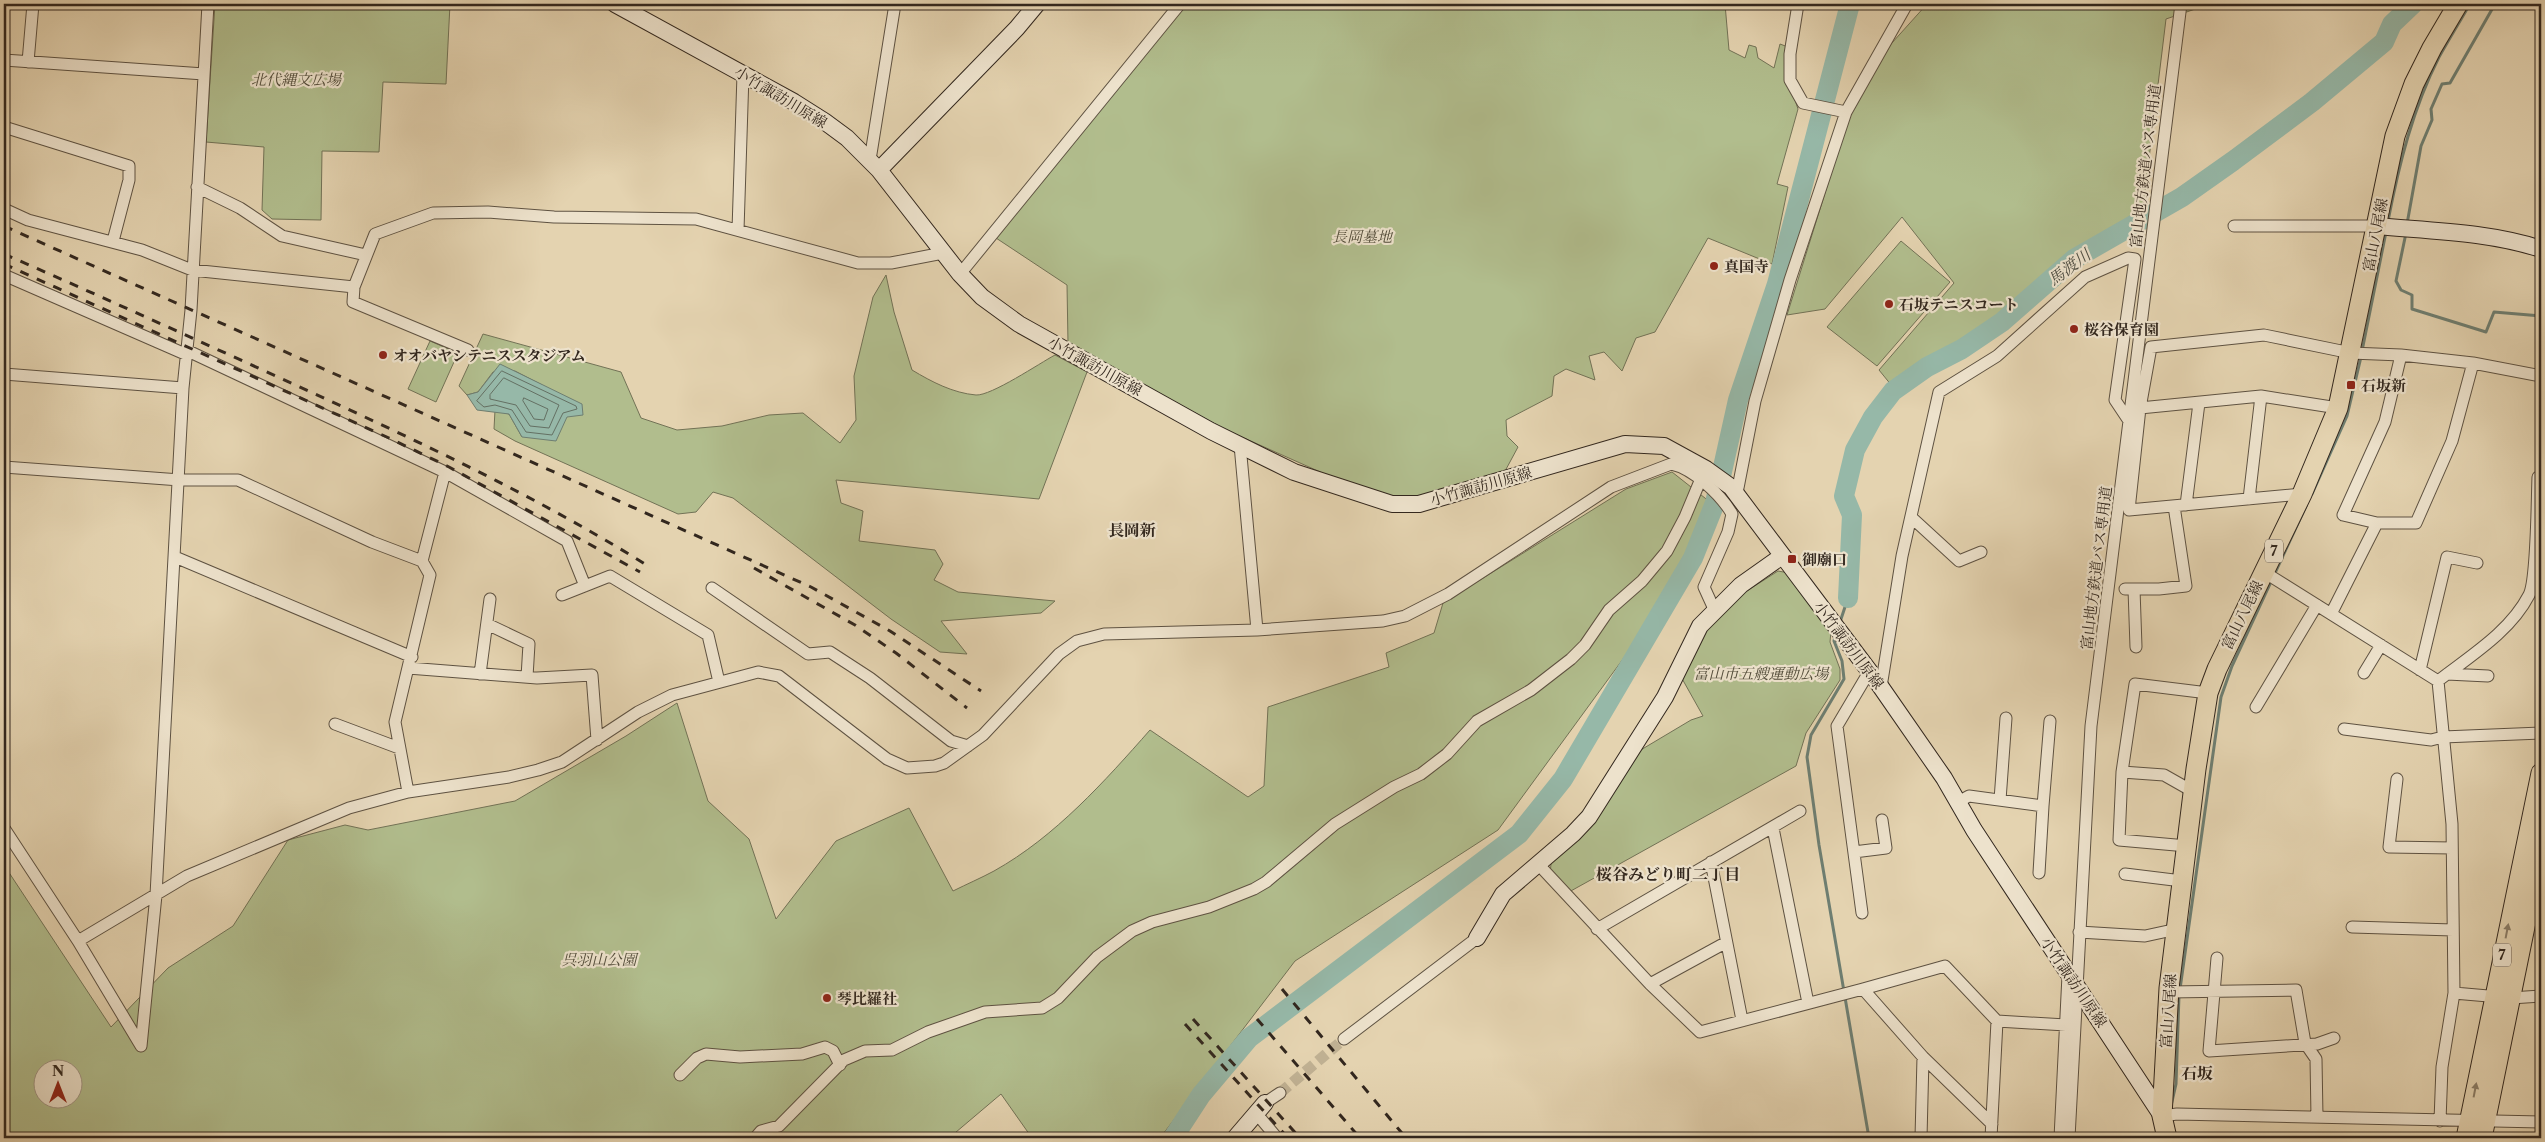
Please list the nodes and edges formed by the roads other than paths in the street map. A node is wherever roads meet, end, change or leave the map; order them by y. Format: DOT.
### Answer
graph roads {
  1 [pos="33,4"];
  2 [pos="208,4"];
  3 [pos="615,4"];
  4 [pos="895,4"];
  5 [pos="1037,4"];
  6 [pos="1180,4"];
  7 [pos="1798,4"];
  8 [pos="1907,4"];
  9 [pos="2181,4"];
  10 [pos="2458,4"];
  11 [pos="4,60"];
  12 [pos="28,62"];
  13 [pos="204,74"];
  14 [pos="743,74"];
  15 [pos="1846,112"];
  16 [pos="4,127"];
  17 [pos="874,165"];
  18 [pos="197,187"];
  19 [pos="4,209"];
  20 [pos="2234,226"];
  21 [pos="2378,226"];
  22 [pos="738,230"];
  23 [pos="113,241"];
  24 [pos="2541,248"];
  25 [pos="943,253"];
  26 [pos="366,255"];
  27 [pos="192,270"];
  28 [pos="960,274"];
  29 [pos="4,275"];
  30 [pos="354,287"];
  31 [pos="468,350"];
  32 [pos="186,352"];
  33 [pos="2351,354"];
  34 [pos="2401,355"];
  35 [pos="2473,363"];
  36 [pos="4,374"];
  37 [pos="2541,376"];
  38 [pos="183,388"];
  39 [pos="2261,396"];
  40 [pos="2199,403"];
  41 [pos="2140,408"];
  42 [pos="2338,408"];
  43 [pos="2129,421"];
  44 [pos="1240,445"];
  45 [pos="4,467"];
  46 [pos="445,472"];
  47 [pos="1703,475"];
  48 [pos="2538,477"];
  49 [pos="180,480"];
  50 [pos="1734,490"];
  51 [pos="2302,494"];
  52 [pos="2249,499"];
  53 [pos="2186,505"];
  54 [pos="2174,506"];
  55 [pos="1911,517"];
  56 [pos="2378,523"];
  57 [pos="1981,552"];
  58 [pos="1782,556"];
  59 [pos="175,557"];
  60 [pos="422,561"];
  61 [pos="2477,563"];
  62 [pos="2264,572"];
  63 [pos="2537,575"];
  64 [pos="585,586"];
  65 [pos="712,588"];
  66 [pos="562,595"];
  67 [pos="490,598"];
  68 [pos="2316,605"];
  69 [pos="1714,610"];
  70 [pos="2331,614"];
  71 [pos="486,624"];
  72 [pos="1257,630"];
  73 [pos="2381,646"];
  74 [pos="2136,647"];
  75 [pos="412,657"];
  76 [pos="408,668"];
  77 [pos="2420,670"];
  78 [pos="1869,672"];
  79 [pos="480,674"];
  80 [pos="2364,674"];
  81 [pos="2488,676"];
  82 [pos="527,677"];
  83 [pos="2442,677"];
  84 [pos="719,682"];
  85 [pos="1880,687"];
  86 [pos="2208,693"];
  87 [pos="2256,707"];
  88 [pos="2006,718"];
  89 [pos="2050,721"];
  90 [pos="335,724"];
  91 [pos="2344,729"];
  92 [pos="2541,734"];
  93 [pos="2443,737"];
  94 [pos="597,740"];
  95 [pos="968,746"];
  96 [pos="398,748"];
  97 [pos="2122,772"];
  98 [pos="2541,772"];
  99 [pos="2397,779"];
  100 [pos="408,792"];
  101 [pos="2194,792"];
  102 [pos="2000,800"];
  103 [pos="1958,802"];
  104 [pos="2043,806"];
  105 [pos="1800,811"];
  106 [pos="1882,820"];
  107 [pos="4,828"];
  108 [pos="1773,828"];
  109 [pos="2187,846"];
  110 [pos="2452,848"];
  111 [pos="2541,848"];
  112 [pos="1854,852"];
  113 [pos="1711,862"];
  114 [pos="1539,865"];
  115 [pos="2039,873"];
  116 [pos="2125,874"];
  117 [pos="2182,881"];
  118 [pos="156,894"];
  119 [pos="1862,913"];
  120 [pos="2352,927"];
  121 [pos="1597,929"];
  122 [pos="2453,930"];
  123 [pos="2078,932"];
  124 [pos="2176,932"];
  125 [pos="1477,938"];
  126 [pos="78,942"];
  127 [pos="1725,942"];
  128 [pos="2216,958"];
  129 [pos="2072,979"];
  130 [pos="1650,984"];
  131 [pos="1863,989"];
  132 [pos="2169,992"];
  133 [pos="2213,992"];
  134 [pos="2454,993"];
  135 [pos="2541,996"];
  136 [pos="2502,997"];
  137 [pos="1808,1004"];
  138 [pos="1742,1020"];
  139 [pos="1997,1021"];
  140 [pos="2066,1025"];
  141 [pos="2334,1038"];
  142 [pos="1344,1039"];
  143 [pos="2305,1044"];
  144 [pos="1923,1057"];
  145 [pos="840,1065"];
  146 [pos="680,1075"];
  147 [pos="1280,1093"];
  148 [pos="1260,1108"];
  149 [pos="2162,1116"];
  150 [pos="2317,1117"];
  151 [pos="2440,1121"];
  152 [pos="2541,1122"];
  153 [pos="1992,1124"];
  154 [pos="2476,1130"];
  155 [pos="755,1138"];
  156 [pos="1235,1138"];
  157 [pos="1277,1138"];
  158 [pos="1921,1138"];
  159 [pos="1991,1138"];
  160 [pos="2060,1138"];
  161 [pos="2069,1138"];
  162 [pos="2158,1138"];
  163 [pos="2167,1138"];
  1 -- 12 [label="street"];
  2 -- 13 [label="street"];
  3 -- 14 [label="main road, 小竹諏訪川原線"];
  4 -- 17 [label="street"];
  5 -- 17 [label="main road"];
  6 -- 28 [label="street"];
  7 -- 15 [label="street"];
  8 -- 15 [label="street"];
  9 -- 43 [label="street, 富山地方鉄道バス専用道"];
  10 -- 21 [label="main road, 富山八尾線 / 7"];
  11 -- 12 [label="street"];
  12 -- 13 [label="street"];
  13 -- 18 [label="street"];
  14 -- 17 [label="main road, 小竹諏訪川原線"];
  14 -- 22 [label="street"];
  15 -- 50 [label="street"];
  16 -- 23 [label="street"];
  17 -- 25 [label="main road, 小竹諏訪川原線"];
  18 -- 26 [label="street"];
  18 -- 27 [label="street"];
  19 -- 23 [label="street"];
  20 -- 21 [label="street"];
  21 -- 24 [label="main road"];
  21 -- 33 [label="main road, 富山八尾線 / 7"];
  22 -- 25 [label="street"];
  22 -- 26 [label="street"];
  23 -- 27 [label="street"];
  25 -- 28 [label="main road, 小竹諏訪川原線"];
  26 -- 30 [label="street"];
  27 -- 30 [label="street"];
  27 -- 32 [label="street"];
  28 -- 44 [label="main road, 小竹諏訪川原線"];
  29 -- 32 [label="street"];
  30 -- 31 [label="street"];
  32 -- 38 [label="street"];
  32 -- 46 [label="street"];
  33 -- 34 [label="street"];
  33 -- 41 [label="street"];
  33 -- 42 [label="main road, 富山八尾線 / 7"];
  34 -- 35 [label="street"];
  34 -- 56 [label="street"];
  35 -- 37 [label="street"];
  35 -- 56 [label="street"];
  36 -- 38 [label="street"];
  38 -- 49 [label="street"];
  39 -- 40 [label="street"];
  39 -- 42 [label="street"];
  39 -- 52 [label="street"];
  40 -- 41 [label="street"];
  40 -- 53 [label="street"];
  41 -- 54 [label="street"];
  42 -- 51 [label="main road, 富山八尾線 / 7"];
  43 -- 55 [label="street"];
  43 -- 123 [label="street, 富山地方鉄道バス専用道"];
  44 -- 47 [label="main road, 小竹諏訪川原線"];
  44 -- 72 [label="street"];
  45 -- 49 [label="street"];
  46 -- 60 [label="street"];
  46 -- 64 [label="street"];
  47 -- 50 [label="main road, 小竹諏訪川原線"];
  47 -- 69 [label="street"];
  47 -- 72 [label="street"];
  47 -- 145 [label="street"];
  48 -- 63 [label="street"];
  49 -- 59 [label="street"];
  49 -- 60 [label="street"];
  50 -- 58 [label="main road, 小竹諏訪川原線"];
  51 -- 52 [label="street"];
  51 -- 62 [label="main road, 富山八尾線 / 7"];
  52 -- 53 [label="street"];
  53 -- 54 [label="street"];
  54 -- 74 [label="street"];
  55 -- 57 [label="street"];
  55 -- 85 [label="street"];
  56 -- 70 [label="street"];
  58 -- 69 [label="main road"];
  58 -- 78 [label="main road, 小竹諏訪川原線"];
  59 -- 75 [label="street"];
  59 -- 118 [label="street"];
  60 -- 75 [label="street"];
  61 -- 77 [label="street"];
  62 -- 68 [label="street"];
  62 -- 86 [label="main road, 富山八尾線 / 7"];
  63 -- 83 [label="street"];
  64 -- 66 [label="street"];
  64 -- 84 [label="street"];
  65 -- 95 [label="street"];
  67 -- 71 [label="street"];
  68 -- 70 [label="street"];
  68 -- 87 [label="street"];
  69 -- 114 [label="main road"];
  70 -- 73 [label="street"];
  71 -- 79 [label="street"];
  71 -- 82 [label="street"];
  72 -- 95 [label="street"];
  73 -- 77 [label="street"];
  73 -- 80 [label="street"];
  75 -- 76 [label="street"];
  76 -- 79 [label="street"];
  76 -- 96 [label="street"];
  77 -- 83 [label="street"];
  78 -- 85 [label="main road, 小竹諏訪川原線"];
  78 -- 112 [label="street"];
  79 -- 82 [label="street"];
  81 -- 83 [label="street"];
  82 -- 94 [label="street"];
  83 -- 93 [label="street"];
  84 -- 94 [label="street"];
  84 -- 95 [label="street"];
  85 -- 103 [label="main road, 小竹諏訪川原線"];
  86 -- 97 [label="street"];
  86 -- 101 [label="main road, 富山八尾線 / 7"];
  88 -- 102 [label="street"];
  89 -- 104 [label="street"];
  90 -- 96 [label="street"];
  91 -- 93 [label="street"];
  92 -- 93 [label="street"];
  93 -- 110 [label="street"];
  94 -- 100 [label="street"];
  96 -- 100 [label="street"];
  97 -- 101 [label="street"];
  97 -- 109 [label="street"];
  136 -- 98 [label="main road, 7, one-way"];
  99 -- 110 [label="street"];
  100 -- 118 [label="street"];
  101 -- 109 [label="main road, 富山八尾線 / 7"];
  102 -- 103 [label="street"];
  102 -- 104 [label="street"];
  103 -- 129 [label="main road, 小竹諏訪川原線"];
  104 -- 115 [label="street"];
  105 -- 108 [label="street"];
  106 -- 112 [label="street"];
  107 -- 126 [label="street"];
  108 -- 113 [label="street"];
  108 -- 137 [label="street"];
  109 -- 117 [label="main road, 富山八尾線 / 7"];
  110 -- 122 [label="street"];
  111 -- 136 [label="main road, 7"];
  112 -- 119 [label="street"];
  113 -- 121 [label="street"];
  113 -- 127 [label="street"];
  114 -- 121 [label="street"];
  114 -- 125 [label="main road"];
  116 -- 117 [label="street"];
  117 -- 124 [label="main road, 富山八尾線 / 7"];
  118 -- 126 [label="street"];
  118 -- 126 [label="street"];
  120 -- 122 [label="street"];
  121 -- 130 [label="street"];
  122 -- 134 [label="street"];
  123 -- 124 [label="street"];
  123 -- 129 [label="street, 富山地方鉄道バス専用道"];
  124 -- 132 [label="main road, 富山八尾線 / 7"];
  125 -- 142 [label="street"];
  127 -- 130 [label="street"];
  127 -- 138 [label="street"];
  128 -- 133 [label="street"];
  129 -- 140 [label="street"];
  129 -- 149 [label="main road, 小竹諏訪川原線"];
  129 -- 161 [label="street, 富山地方鉄道バス専用道"];
  130 -- 138 [label="street"];
  131 -- 137 [label="street"];
  131 -- 139 [label="street"];
  131 -- 144 [label="street"];
  132 -- 133 [label="street"];
  132 -- 149 [label="main road, 富山八尾線 / 7"];
  133 -- 143 [label="street"];
  133 -- 143 [label="street"];
  134 -- 136 [label="street"];
  134 -- 151 [label="street"];
  135 -- 136 [label="street"];
  136 -- 154 [label="main road, 7"];
  137 -- 138 [label="street"];
  139 -- 140 [label="street"];
  139 -- 153 [label="street"];
  140 -- 160 [label="street"];
  141 -- 143 [label="street"];
  143 -- 150 [label="street"];
  144 -- 153 [label="street"];
  144 -- 158 [label="street"];
  145 -- 146 [label="street"];
  145 -- 155 [label="street"];
  147 -- 148 [label="street"];
  148 -- 156 [label="main road"];
  148 -- 157 [label="street"];
  149 -- 150 [label="street"];
  149 -- 162 [label="street"];
  149 -- 163 [label="main road, 富山八尾線 / 7"];
  150 -- 151 [label="street"];
  151 -- 154 [label="street"];
  152 -- 154 [label="street"];
  153 -- 159 [label="street"];
}
